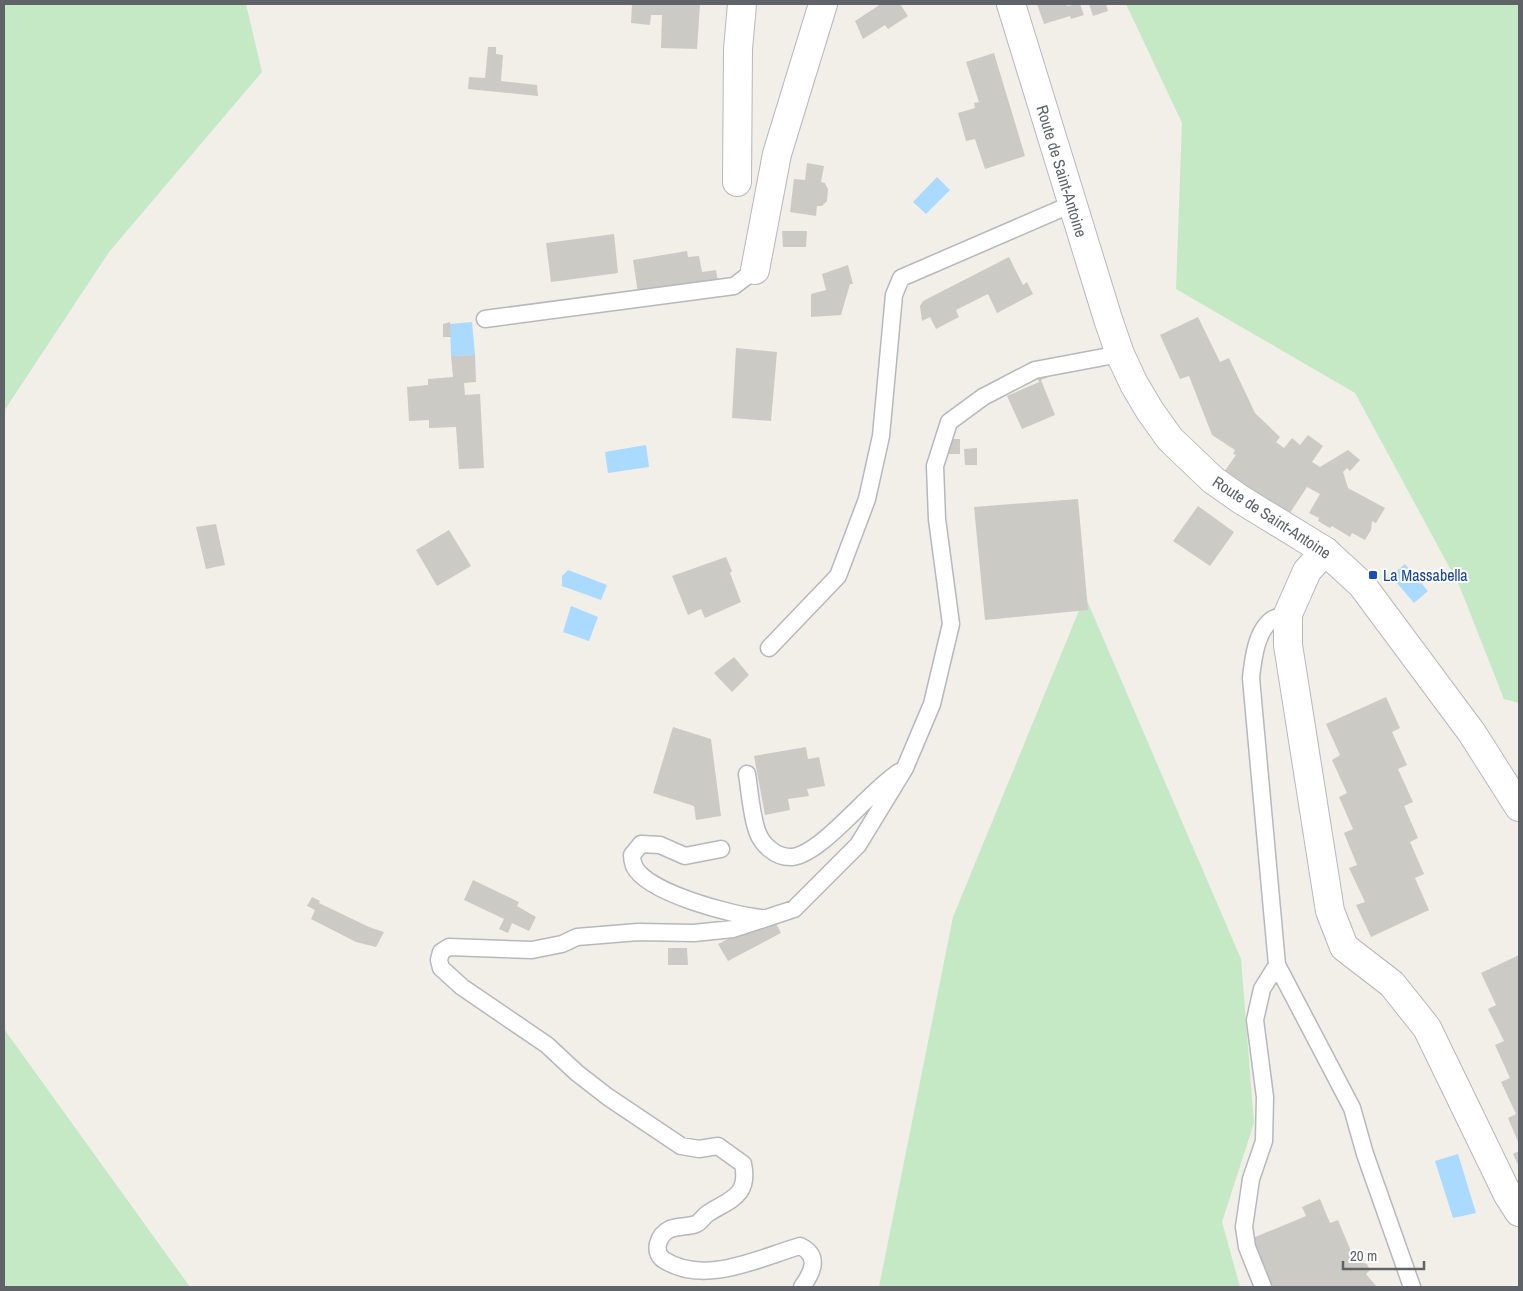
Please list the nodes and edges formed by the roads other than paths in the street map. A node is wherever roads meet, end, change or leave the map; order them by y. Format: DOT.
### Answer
graph roads {
  1 [pos="742,4"];
  2 [pos="823,4"];
  3 [pos="1011,4"];
  4 [pos="737,182"];
  5 [pos="1072,204"];
  6 [pos="755,270"];
  7 [pos="485,320"];
  8 [pos="1120,354"];
  9 [pos="1325,551"];
  10 [pos="1288,614"];
  11 [pos="769,648"];
  12 [pos="905,768"];
  13 [pos="747,774"];
  14 [pos="1519,807"];
  15 [pos="721,849"];
  16 [pos="765,918"];
  17 [pos="1277,965"];
  18 [pos="1519,1212"];
  19 [pos="802,1287"];
  20 [pos="1263,1287"];
  21 [pos="1412,1287"];
  1 -- 4 [label="street"];
  2 -- 6 [label="street"];
  3 -- 5 [label="street, Route de Saint-Antoine"];
  5 -- 8 [label="street, Route de Saint-Antoine"];
  5 -- 11 [label="lane"];
  6 -- 7 [label="lane"];
  8 -- 9 [label="street, Route de Saint-Antoine"];
  8 -- 12 [label="lane"];
  9 -- 10 [label="street"];
  9 -- 14 [label="street, Route de Saint-Antoine"];
  10 -- 17 [label="lane"];
  10 -- 18 [label="street"];
  12 -- 13 [label="lane"];
  12 -- 16 [label="lane"];
  15 -- 16 [label="lane"];
  16 -- 19 [label="lane"];
  17 -- 20 [label="lane"];
  17 -- 21 [label="lane"];
}
